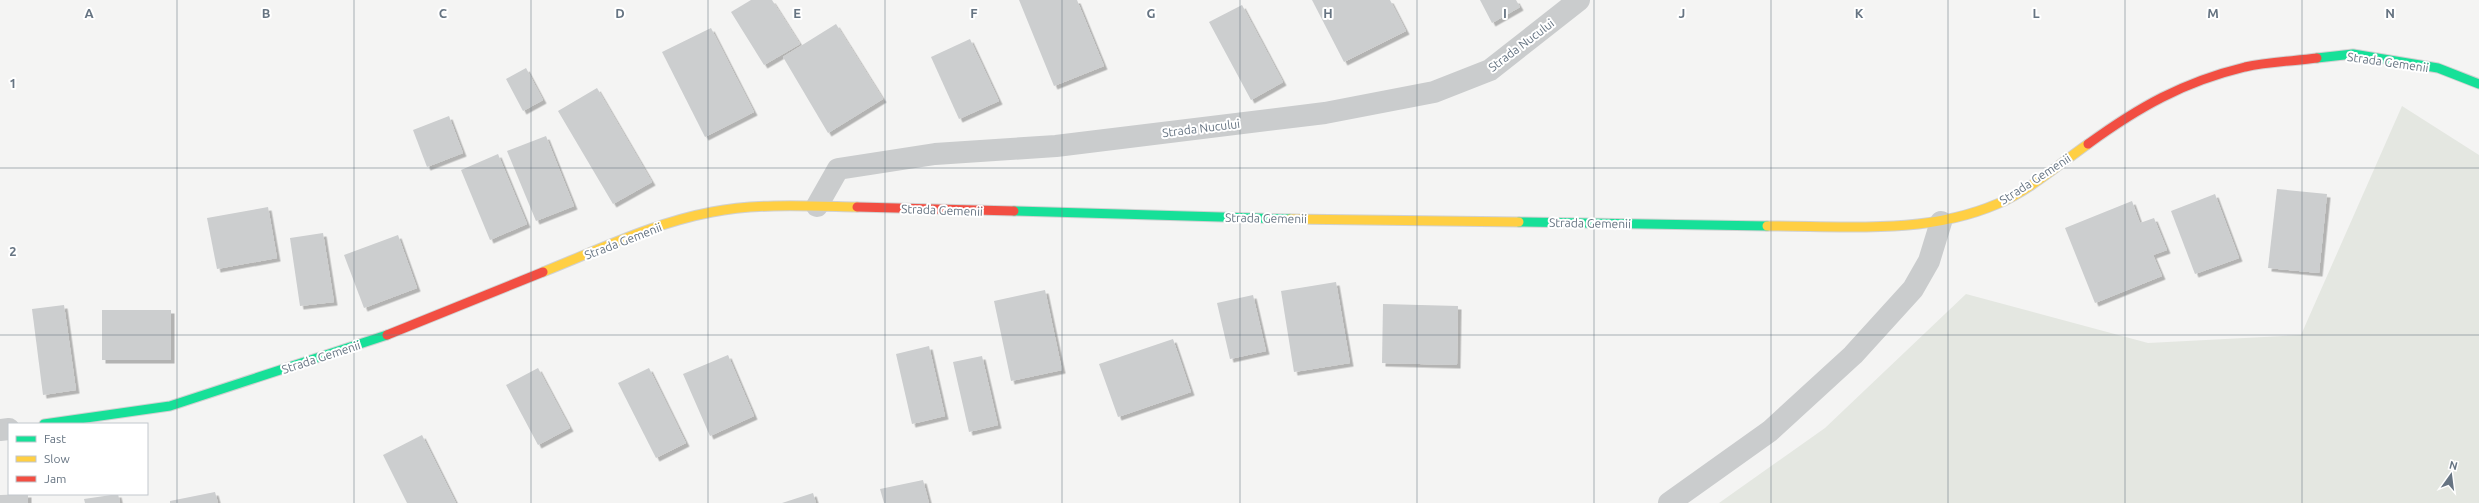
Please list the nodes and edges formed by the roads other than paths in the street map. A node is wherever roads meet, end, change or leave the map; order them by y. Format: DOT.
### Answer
graph roads {
  1 [pos="1578,0"];
  2 [pos="2479,84"];
  3 [pos="816,206"];
  4 [pos="1941,222"];
  5 [pos="51,423"];
  6 [pos="1668,503"];
  1 -- 3 [label="street, Strada Nucului"];
  2 -- 4 [label="street, Strada Gemenii"];
  3 -- 4 [label="street, Strada Gemenii"];
  3 -- 5 [label="street, Strada Gemenii"];
  4 -- 6 [label="street"];
}
